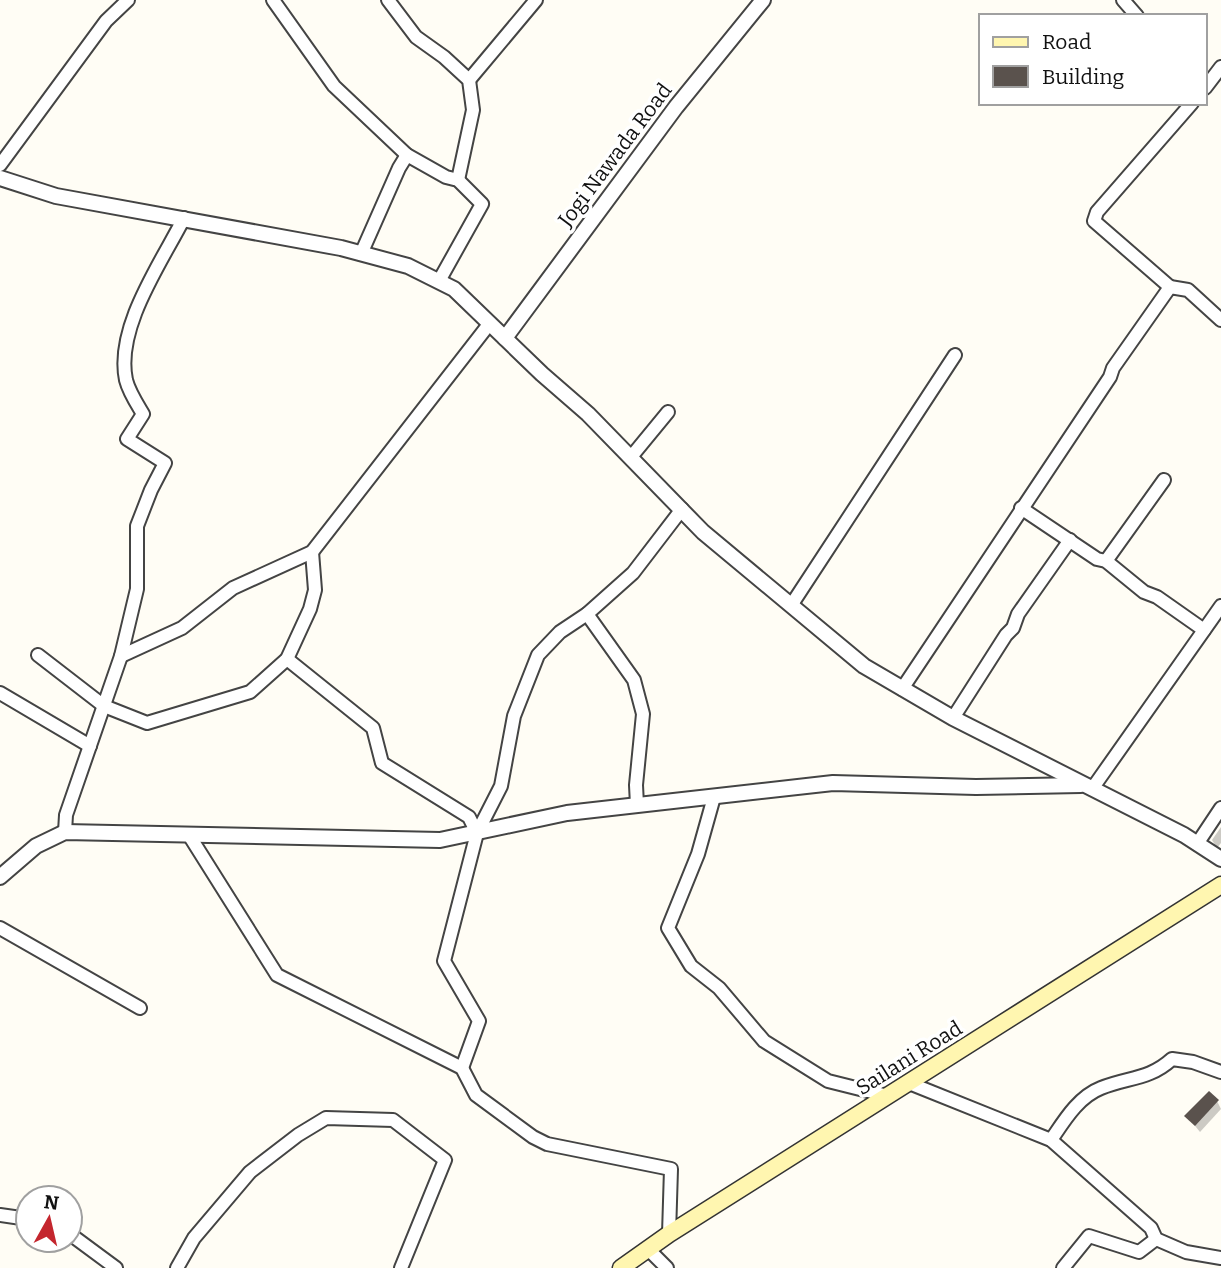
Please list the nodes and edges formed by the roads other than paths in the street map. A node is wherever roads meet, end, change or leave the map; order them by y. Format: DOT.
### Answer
graph roads {
  1 [pos="128,0"];
  2 [pos="273,0"];
  3 [pos="387,0"];
  4 [pos="536,0"];
  5 [pos="763,0"];
  6 [pos="1123,0"];
  7 [pos="1136,14"];
  8 [pos="1221,67"];
  9 [pos="468,80"];
  10 [pos="1207,85"];
  11 [pos="1190,105"];
  12 [pos="407,155"];
  13 [pos="0,165"];
  14 [pos="0,178"];
  15 [pos="458,180"];
  16 [pos="184,218"];
  17 [pos="361,254"];
  18 [pos="439,281"];
  19 [pos="1170,287"];
  20 [pos="1221,320"];
  21 [pos="490,323"];
  22 [pos="505,338"];
  23 [pos="955,355"];
  24 [pos="667,412"];
  25 [pos="631,457"];
  26 [pos="1164,480"];
  27 [pos="1021,508"];
  28 [pos="681,509"];
  29 [pos="1070,540"];
  30 [pos="312,552"];
  31 [pos="1106,561"];
  32 [pos="792,604"];
  33 [pos="1221,606"];
  34 [pos="587,614"];
  35 [pos="1204,630"];
  36 [pos="38,655"];
  37 [pos="121,656"];
  38 [pos="287,659"];
  39 [pos="902,688"];
  40 [pos="0,693"];
  41 [pos="104,706"];
  42 [pos="953,718"];
  43 [pos="90,746"];
  44 [pos="1087,787"];
  45 [pos="714,797"];
  46 [pos="637,805"];
  47 [pos="1221,808"];
  48 [pos="65,832"];
  49 [pos="477,832"];
  50 [pos="189,835"];
  51 [pos="1197,844"];
  52 [pos="1221,859"];
  53 [pos="0,877"];
  54 [pos="1221,885"];
  55 [pos="0,928"];
  56 [pos="140,1009"];
  57 [pos="462,1068"];
  58 [pos="1221,1072"];
  59 [pos="909,1083"];
  60 [pos="888,1096"];
  61 [pos="1051,1140"];
  62 [pos="669,1234"];
  63 [pos="1156,1239"];
  64 [pos="84,1244"];
  65 [pos="648,1249"];
  66 [pos="1221,1258"];
  67 [pos="116,1268"];
  68 [pos="177,1268"];
  69 [pos="401,1268"];
  70 [pos="621,1268"];
  71 [pos="667,1268"];
  72 [pos="1063,1268"];
  1 -- 13 [label="street"];
  2 -- 12 [label="street"];
  3 -- 9 [label="street"];
  4 -- 9 [label="street"];
  5 -- 22 [label="street, Jogi Nawada Road"];
  6 -- 7 [label="street"];
  8 -- 10 [label="street"];
  9 -- 15 [label="street"];
  11 -- 19 [label="street"];
  12 -- 15 [label="street"];
  12 -- 17 [label="street"];
  14 -- 16 [label="street"];
  15 -- 18 [label="street"];
  16 -- 17 [label="street"];
  16 -- 37 [label="street"];
  17 -- 18 [label="street"];
  18 -- 21 [label="street"];
  19 -- 20 [label="street"];
  19 -- 27 [label="street"];
  21 -- 22 [label="street"];
  21 -- 30 [label="street"];
  22 -- 25 [label="street"];
  23 -- 32 [label="street"];
  24 -- 25 [label="street"];
  25 -- 28 [label="street"];
  26 -- 31 [label="street"];
  27 -- 29 [label="street"];
  27 -- 39 [label="street"];
  28 -- 32 [label="street"];
  28 -- 34 [label="street"];
  29 -- 31 [label="street"];
  29 -- 42 [label="street"];
  30 -- 37 [label="street"];
  30 -- 38 [label="street"];
  31 -- 35 [label="street"];
  32 -- 39 [label="street"];
  33 -- 35 [label="street"];
  34 -- 46 [label="street"];
  34 -- 49 [label="street"];
  35 -- 44 [label="street"];
  36 -- 41 [label="street"];
  37 -- 41 [label="street"];
  38 -- 41 [label="street"];
  38 -- 49 [label="street"];
  39 -- 42 [label="street"];
  40 -- 43 [label="street"];
  41 -- 43 [label="street"];
  42 -- 44 [label="street"];
  43 -- 48 [label="street"];
  44 -- 45 [label="street"];
  44 -- 51 [label="street"];
  45 -- 46 [label="street"];
  45 -- 60 [label="street"];
  46 -- 49 [label="street"];
  47 -- 51 [label="street"];
  48 -- 50 [label="street"];
  48 -- 53 [label="street"];
  49 -- 50 [label="street"];
  49 -- 57 [label="street"];
  50 -- 57 [label="street"];
  51 -- 52 [label="street"];
  54 -- 59 [label="main road, Sailani Road"];
  55 -- 56 [label="street"];
  57 -- 62 [label="street"];
  58 -- 61 [label="street"];
  59 -- 60 [label="main road, Sailani Road"];
  59 -- 61 [label="street"];
  60 -- 62 [label="main road, Sailani Road"];
  61 -- 63 [label="street"];
  62 -- 65 [label="main road, Sailani Road"];
  63 -- 66 [label="street"];
  63 -- 72 [label="street"];
  64 -- 67 [label="street"];
  65 -- 70 [label="main road, Sailani Road"];
  65 -- 71 [label="street"];
  68 -- 69 [label="street"];
}
